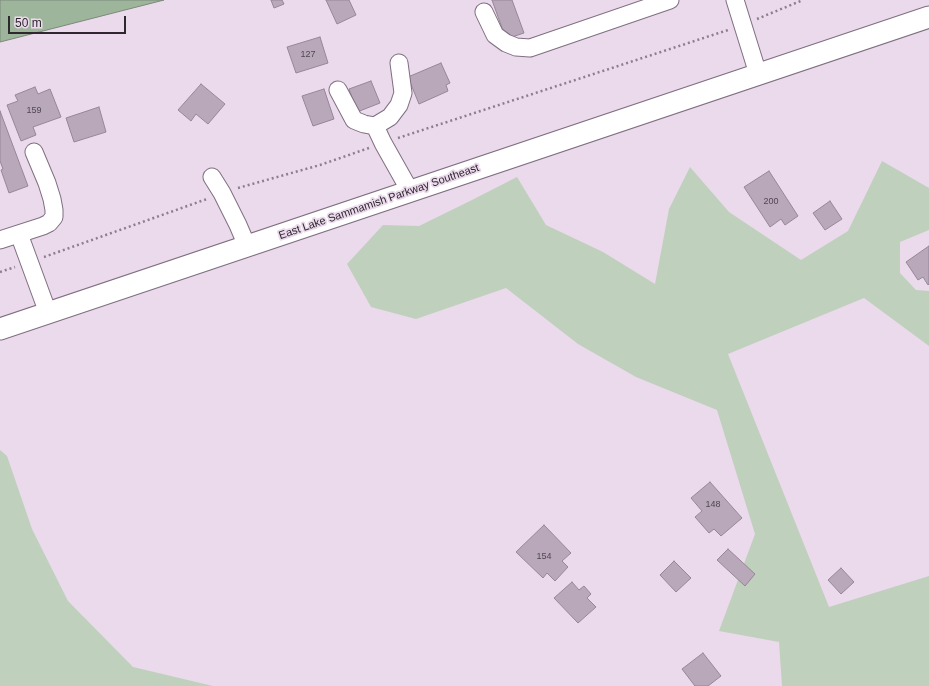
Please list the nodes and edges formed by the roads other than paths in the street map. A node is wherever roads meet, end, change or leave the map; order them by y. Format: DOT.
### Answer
graph roads {
  1 [pos="670,0"];
  2 [pos="735,0"];
  3 [pos="484,12"];
  4 [pos="929,17"];
  5 [pos="399,63"];
  6 [pos="758,74"];
  7 [pos="338,90"];
  8 [pos="375,126"];
  9 [pos="34,152"];
  10 [pos="212,177"];
  11 [pos="410,191"];
  12 [pos="19,234"];
  13 [pos="0,240"];
  14 [pos="247,246"];
  15 [pos="48,313"];
  16 [pos="0,329"];
  1 -- 3 [label="street"];
  2 -- 6 [label="street"];
  4 -- 6 [label="main road, East Lake Sammamish Parkway Southeast"];
  5 -- 8 [label="street"];
  6 -- 11 [label="main road, East Lake Sammamish Parkway Southeast"];
  7 -- 8 [label="street"];
  8 -- 11 [label="street"];
  9 -- 12 [label="street"];
  10 -- 14 [label="street"];
  11 -- 14 [label="main road, East Lake Sammamish Parkway Southeast"];
  12 -- 13 [label="street"];
  12 -- 15 [label="street"];
  14 -- 15 [label="main road, East Lake Sammamish Parkway Southeast"];
  15 -- 16 [label="main road, East Lake Sammamish Parkway Southeast"];
}
